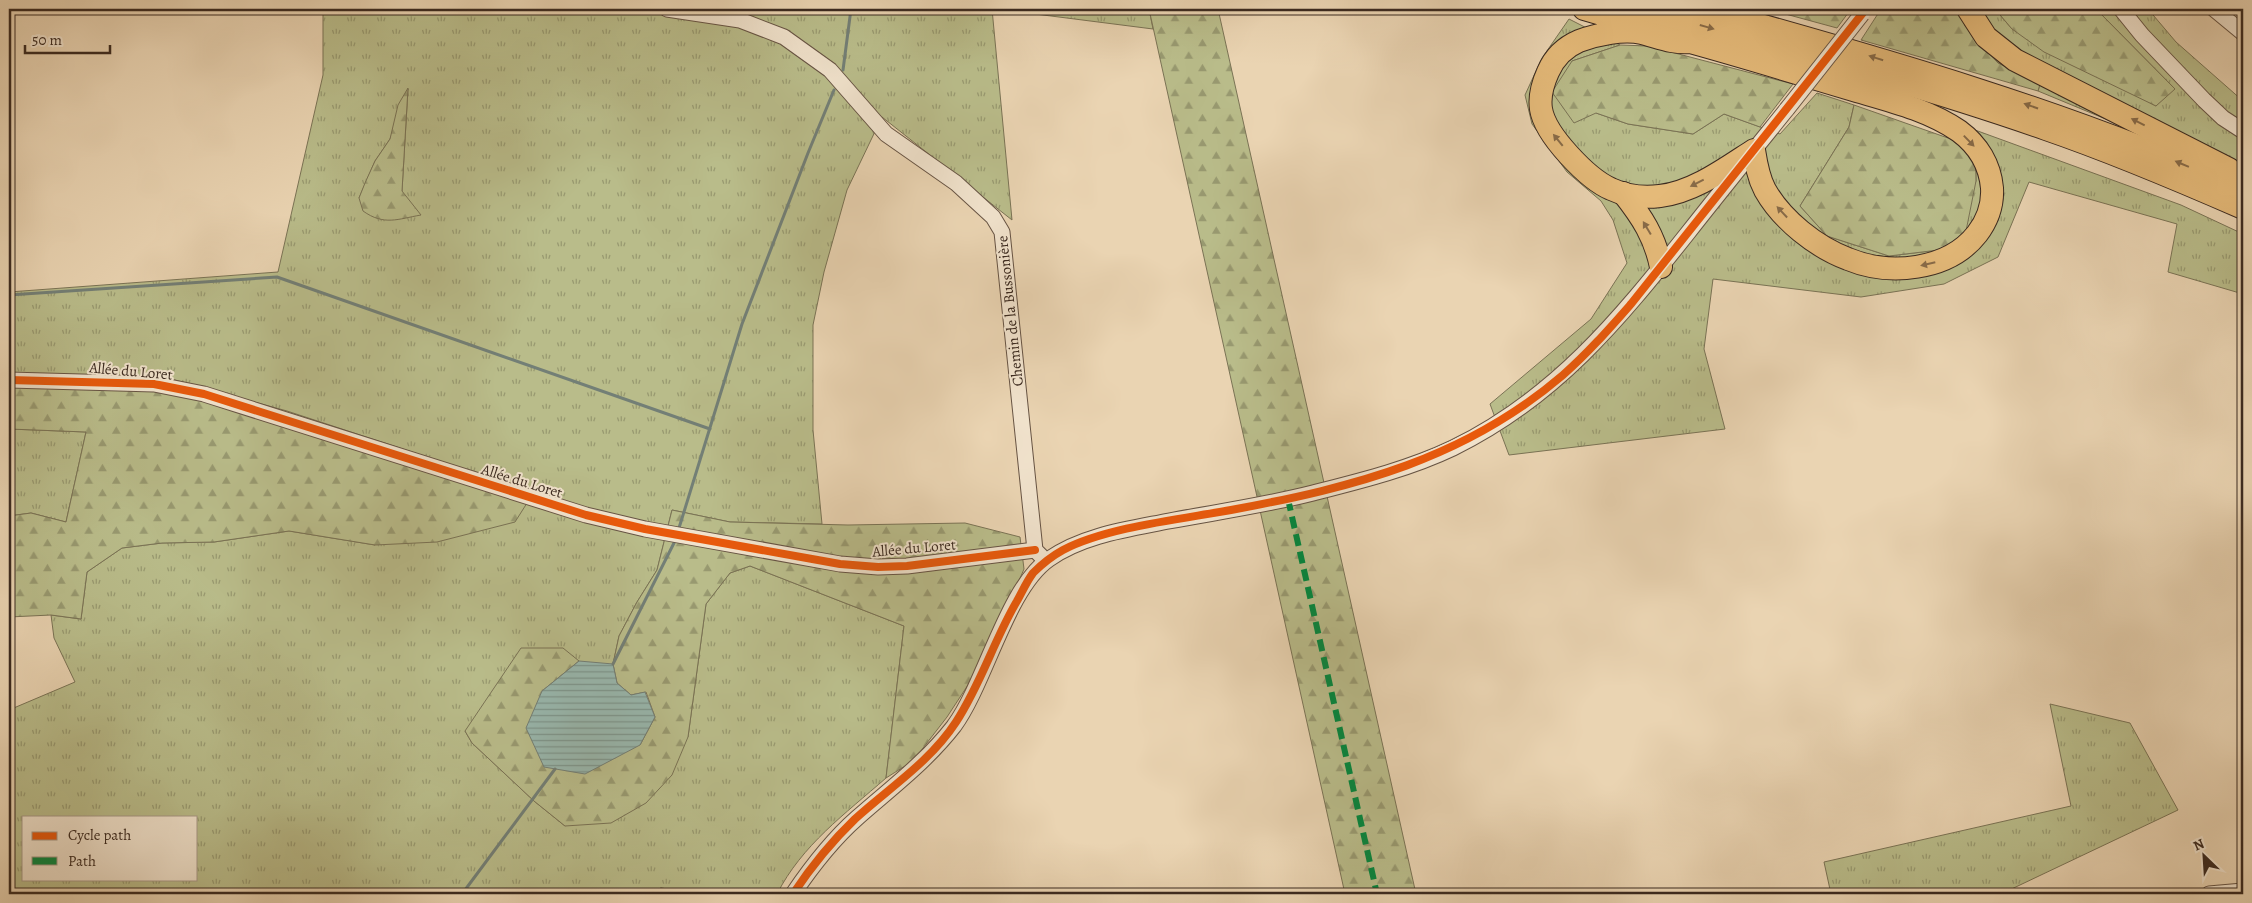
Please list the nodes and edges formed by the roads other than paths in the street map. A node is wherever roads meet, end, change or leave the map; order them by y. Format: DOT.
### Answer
graph roads {
  1 [pos="667,9"];
  2 [pos="1584,9"];
  3 [pos="1643,9"];
  4 [pos="1703,9"];
  5 [pos="1968,9"];
  6 [pos="2121,9"];
  7 [pos="2214,9"];
  8 [pos="1864,11"];
  9 [pos="2243,33"];
  10 [pos="1690,42"];
  11 [pos="1778,67"];
  12 [pos="2191,85"];
  13 [pos="2243,118"];
  14 [pos="2243,131"];
  15 [pos="2087,145"];
  16 [pos="1754,150"];
  17 [pos="2243,176"];
  18 [pos="2243,190"];
  19 [pos="1623,193"];
  20 [pos="2243,208"];
  21 [pos="1661,267"];
  22 [pos="9,380"];
  23 [pos="1035,550"];
  24 [pos="1046,561"];
  25 [pos="2243,891"];
  26 [pos="793,894"];
  27 [pos="2209,894"];
  1 -- 23 [label="street, Chemin de la Bussonière"];
  2 -- 10 [label="highway"];
  3 -- 15 [label="highway, one-way"];
  18 -- 4 [label="highway, one-way"];
  17 -- 5 [label="highway, one-way"];
  6 -- 12 [label="street"];
  7 -- 9 [label="street"];
  8 -- 16 [label="street, bridge"];
  10 -- 11 [label="highway"];
  19 -- 10 [label="highway, one-way"];
  11 -- 15 [label="highway"];
  11 -- 16 [label="highway, one-way"];
  12 -- 13 [label="street"];
  12 -- 14 [label="street"];
  15 -- 20 [label="highway"];
  16 -- 19 [label="highway, one-way"];
  16 -- 21 [label="street"];
  21 -- 19 [label="highway, one-way"];
  21 -- 24 [label="street"];
  22 -- 23 [label="street, Allée du Loret"];
  23 -- 24 [label="street"];
  24 -- 26 [label="street"];
  25 -- 27 [label="street"];
}
